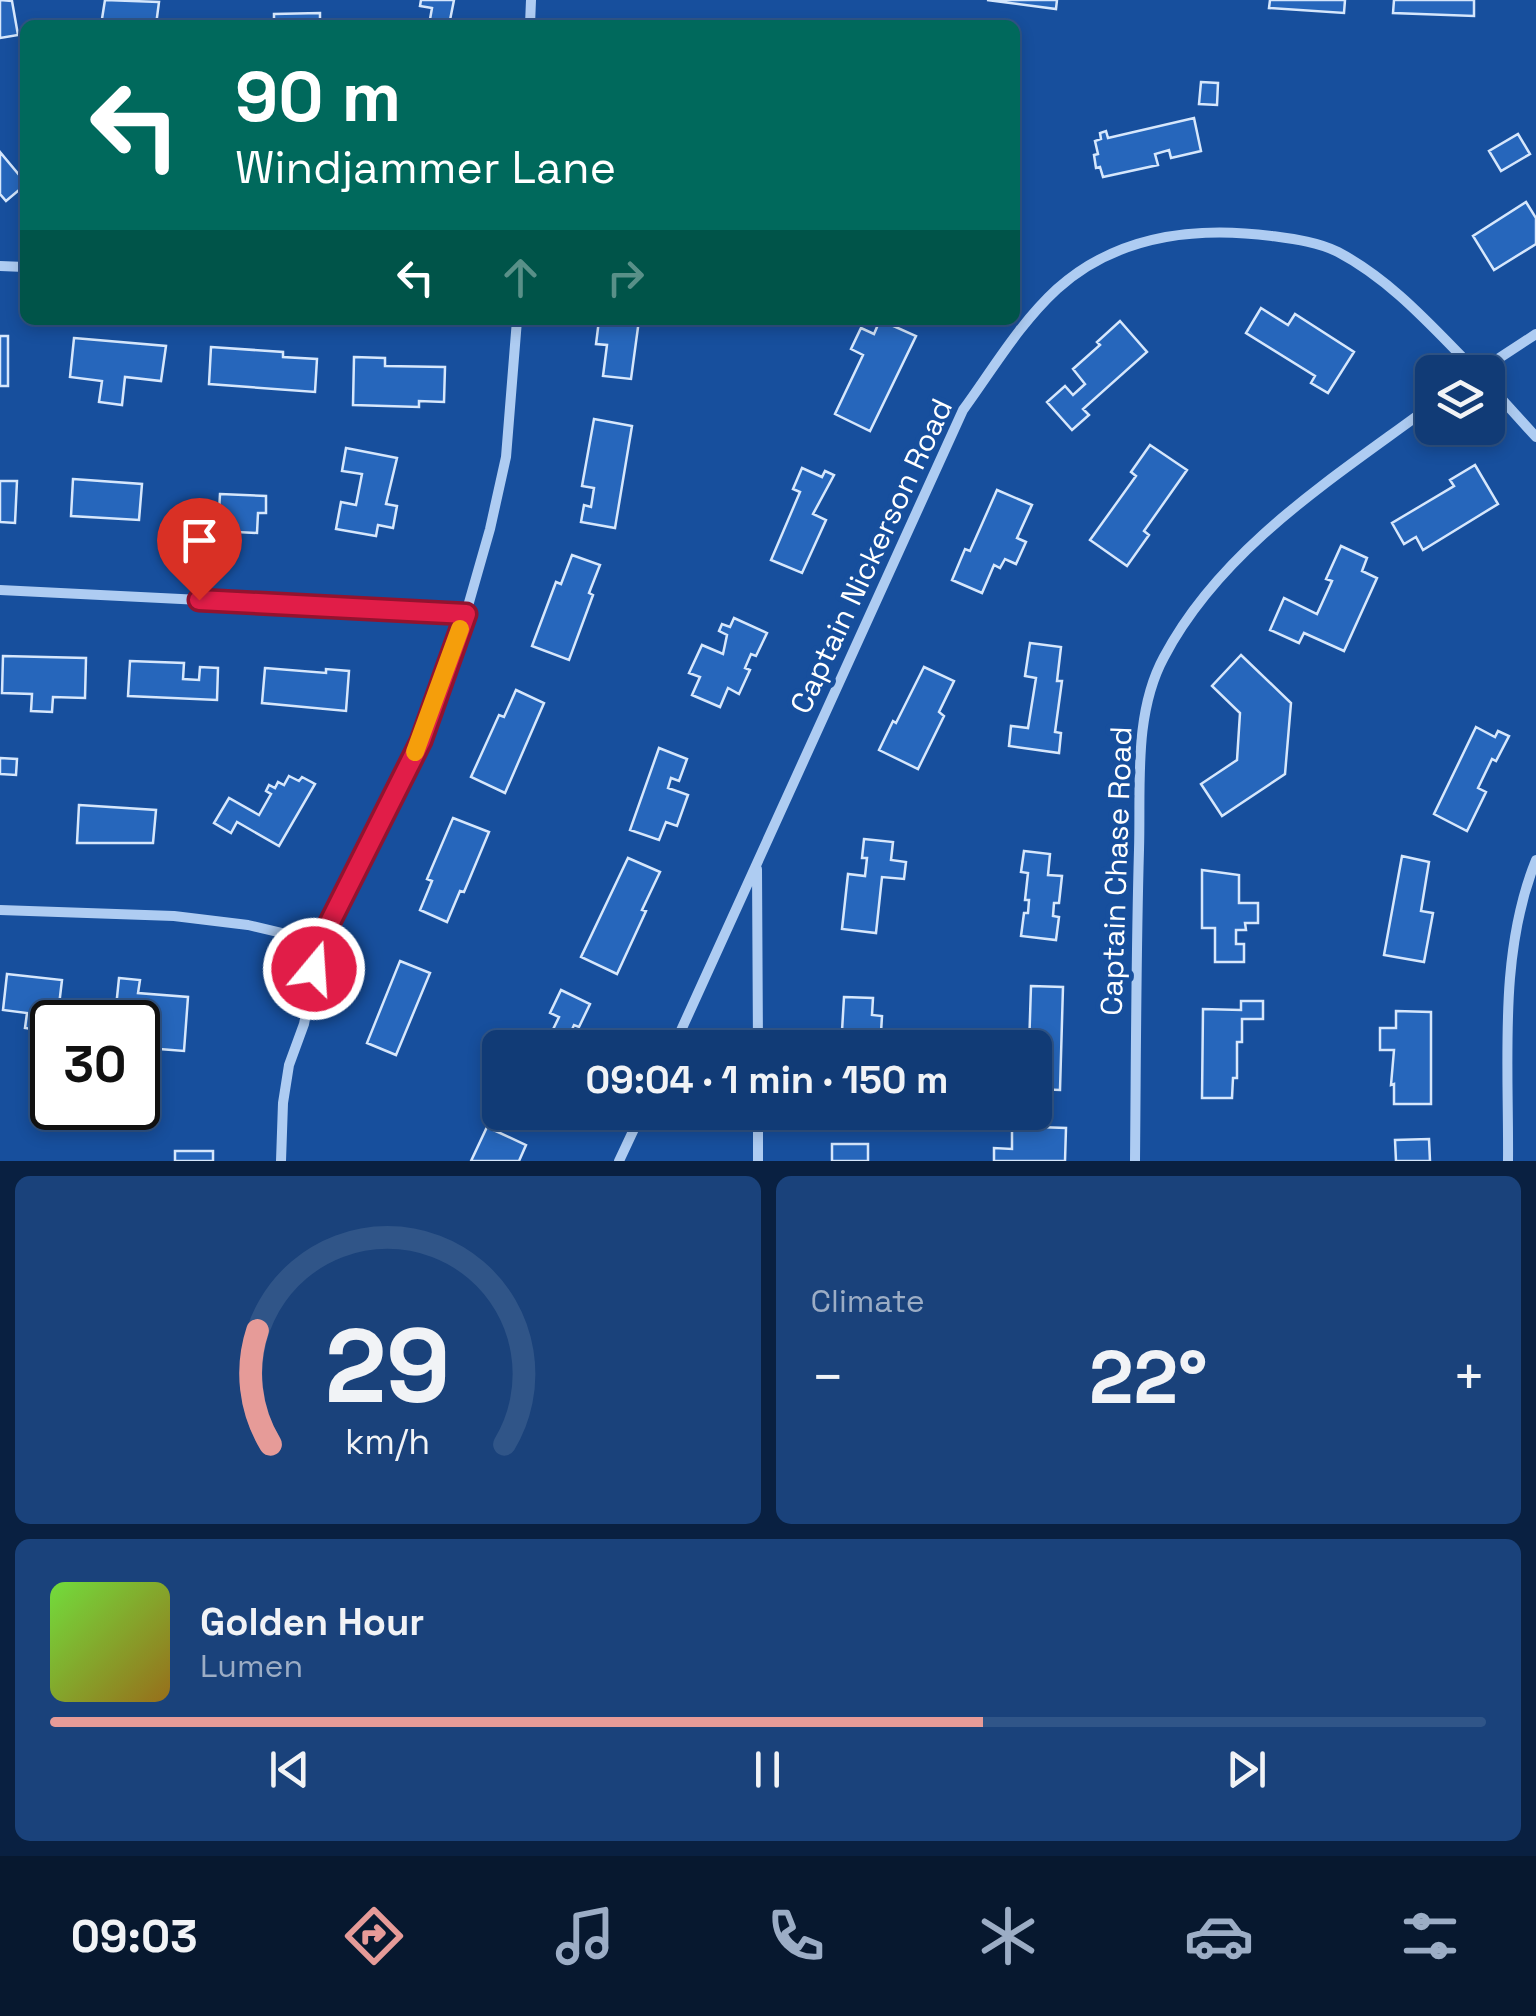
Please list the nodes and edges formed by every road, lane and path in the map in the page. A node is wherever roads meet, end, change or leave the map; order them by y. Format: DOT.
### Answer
graph roads {
  1 [pos="517,325"];
  2 [pos="1536,334"];
  3 [pos="1460,355"];
  4 [pos="1503,355"];
  5 [pos="1505,403"];
  6 [pos="1415,418"];
  7 [pos="1536,437"];
  8 [pos="0,590"];
  9 [pos="466,614"];
  10 [pos="1536,860"];
  11 [pos="757,863"];
  12 [pos="0,910"];
  13 [pos="320,942"];
  14 [pos="681,1030"];
  15 [pos="758,1030"];
  16 [pos="634,1130"];
  17 [pos="758,1130"];
  18 [pos="282,1161"];
  19 [pos="619,1161"];
  20 [pos="758,1161"];
  21 [pos="1135,1161"];
  22 [pos="1508,1161"];
  1 -- 9 [label="street"];
  2 -- 4 [label="street"];
  3 -- 11 [label="street, Captain Nickerson Road"];
  5 -- 7 [label="street"];
  6 -- 21 [label="street, Captain Chase Road"];
  8 -- 9 [label="street"];
  9 -- 13 [label="street"];
  10 -- 22 [label="street"];
  11 -- 14 [label="street, Captain Nickerson Road"];
  11 -- 15 [label="street, Captain Nickerson Road"];
  12 -- 13 [label="street"];
  13 -- 18 [label="street"];
  16 -- 19 [label="street"];
  17 -- 20 [label="street"];
}
